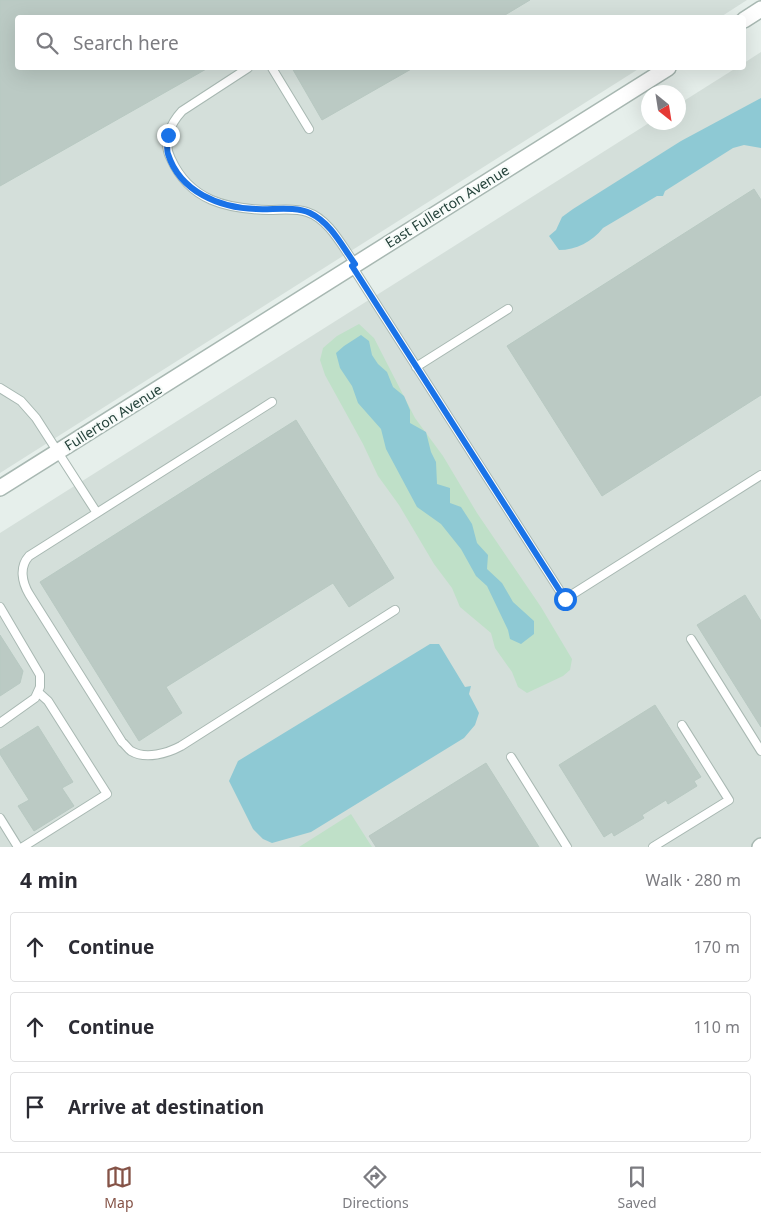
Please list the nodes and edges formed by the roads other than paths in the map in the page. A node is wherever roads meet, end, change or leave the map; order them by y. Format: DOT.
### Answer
graph roads {
  1 [pos="761,9"];
  2 [pos="746,19"];
  3 [pos="245,70"];
  4 [pos="273,70"];
  5 [pos="665,70"];
  6 [pos="309,129"];
  7 [pos="354,265"];
  8 [pos="508,309"];
  9 [pos="226,346"];
  10 [pos="416,367"];
  11 [pos="0,388"];
  12 [pos="272,402"];
  13 [pos="58,452"];
  14 [pos="761,475"];
  15 [pos="0,488"];
  16 [pos="97,513"];
  17 [pos="0,607"];
  18 [pos="395,610"];
  19 [pos="691,639"];
  20 [pos="38,692"];
  21 [pos="0,722"];
  22 [pos="682,725"];
  23 [pos="761,751"];
  24 [pos="510,757"];
  25 [pos="0,818"];
  26 [pos="667,843"];
  27 [pos="18,847"];
  28 [pos="23,847"];
  29 [pos="567,847"];
  30 [pos="653,847"];
  1 -- 2 [label="street"];
  3 -- 7 [label="lane"];
  4 -- 6 [label="lane"];
  5 -- 7 [label="street, East Fullerton Avenue"];
  7 -- 9 [label="street, East Fullerton Avenue"];
  7 -- 10 [label="lane"];
  8 -- 10 [label="lane"];
  9 -- 13 [label="street, Fullerton Avenue"];
  10 -- 14 [label="lane"];
  11 -- 13 [label="lane"];
  12 -- 16 [label="lane"];
  13 -- 15 [label="street, Fullerton Avenue"];
  13 -- 16 [label="lane"];
  16 -- 18 [label="lane"];
  17 -- 20 [label="lane"];
  19 -- 23 [label="lane"];
  20 -- 21 [label="lane"];
  20 -- 28 [label="lane"];
  22 -- 26 [label="lane"];
  24 -- 29 [label="lane"];
  25 -- 27 [label="lane"];
  26 -- 30 [label="lane"];
}
